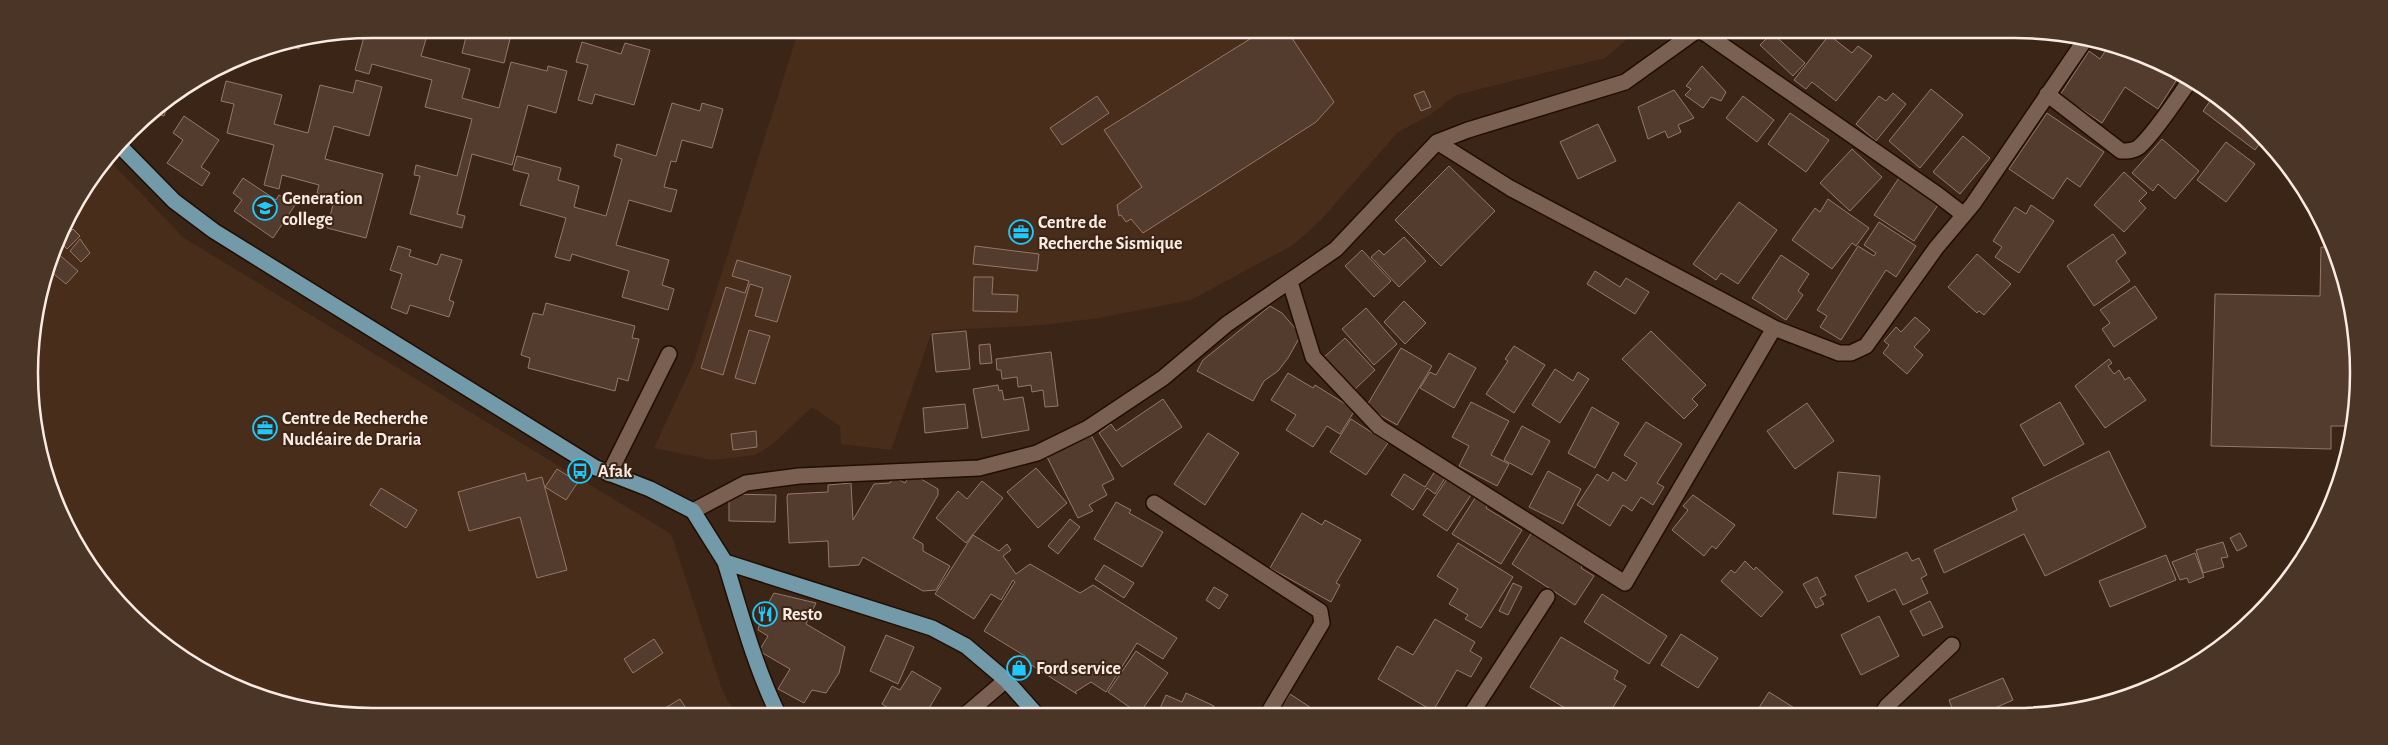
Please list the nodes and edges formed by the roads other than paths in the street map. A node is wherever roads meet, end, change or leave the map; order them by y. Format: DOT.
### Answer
graph roads {
  1 [pos="1686,38"];
  2 [pos="1712,38"];
  3 [pos="2082,44"];
  4 [pos="2186,84"];
  5 [pos="2047,94"];
  6 [pos="1437,142"];
  7 [pos="123,149"];
  8 [pos="1964,215"];
  9 [pos="1290,282"];
  10 [pos="1774,328"];
  11 [pos="669,354"];
  12 [pos="609,474"];
  13 [pos="1154,503"];
  14 [pos="693,511"];
  15 [pos="725,562"];
  16 [pos="1546,597"];
  17 [pos="1952,645"];
  18 [pos="1006,680"];
  19 [pos="775,708"];
  20 [pos="973,708"];
  21 [pos="1031,708"];
  22 [pos="1272,708"];
  23 [pos="1475,708"];
  24 [pos="1886,708"];
  1 -- 6 [label="street"];
  2 -- 8 [label="street"];
  3 -- 5 [label="street"];
  4 -- 5 [label="street"];
  5 -- 8 [label="street"];
  6 -- 9 [label="street"];
  6 -- 10 [label="street"];
  7 -- 12 [label="main road"];
  8 -- 10 [label="street"];
  9 -- 10 [label="street"];
  9 -- 14 [label="street"];
  11 -- 12 [label="street"];
  12 -- 14 [label="main road"];
  13 -- 22 [label="street"];
  14 -- 15 [label="main road"];
  15 -- 18 [label="main road"];
  15 -- 19 [label="main road"];
  16 -- 23 [label="street"];
  17 -- 24 [label="street"];
  18 -- 20 [label="street"];
  18 -- 21 [label="main road"];
}
